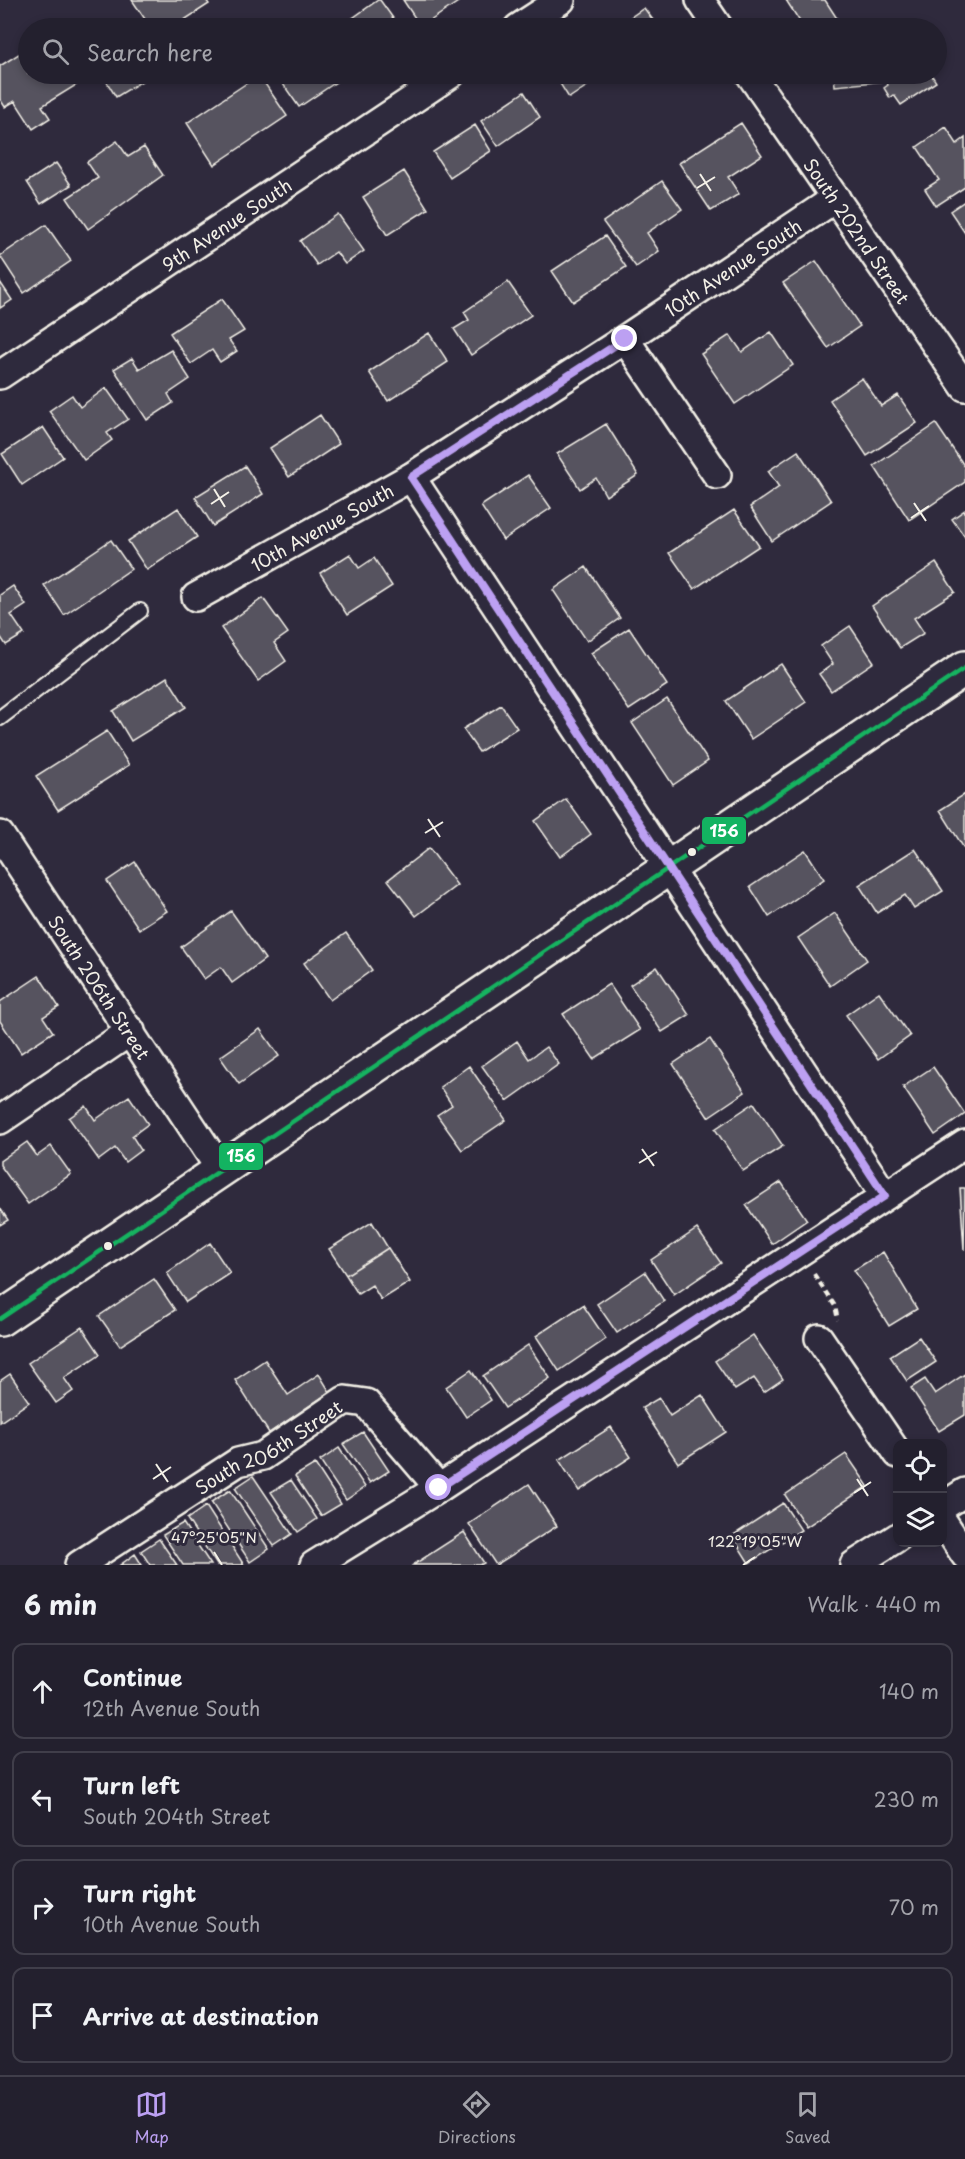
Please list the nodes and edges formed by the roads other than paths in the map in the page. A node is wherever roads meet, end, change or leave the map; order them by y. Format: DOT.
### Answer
graph roads {
  1 [pos="561,0"];
  2 [pos="700,0"];
  3 [pos="533,18"];
  4 [pos="712,18"];
  5 [pos="436,84"];
  6 [pos="757,84"];
  7 [pos="836,198"];
  8 [pos="625,339"];
  9 [pos="0,375"];
  10 [pos="965,387"];
  11 [pos="717,475"];
  12 [pos="411,477"];
  13 [pos="196,597"];
  14 [pos="140,611"];
  15 [pos="965,668"];
  16 [pos="0,718"];
  17 [pos="0,835"];
  18 [pos="668,869"];
  19 [pos="131,1031"];
  20 [pos="0,1120"];
  21 [pos="965,1144"];
  22 [pos="220,1168"];
  23 [pos="885,1196"];
  24 [pos="0,1319"];
  25 [pos="826,1348"];
  26 [pos="893,1448"];
  27 [pos="439,1488"];
  28 [pos="965,1492"];
  29 [pos="947,1504"];
  30 [pos="947,1528"];
  31 [pos="893,1540"];
  32 [pos="965,1555"];
  33 [pos="79,1565"];
  34 [pos="314,1565"];
  35 [pos="854,1565"];
  1 -- 3 [label="street"];
  2 -- 4 [label="street"];
  5 -- 9 [label="street, 9th Avenue South"];
  6 -- 7 [label="street, South 202nd Street"];
  7 -- 8 [label="street, 10th Avenue South"];
  7 -- 10 [label="street, South 202nd Street"];
  8 -- 11 [label="street"];
  8 -- 12 [label="street, 10th Avenue South"];
  12 -- 13 [label="street, 10th Avenue South"];
  12 -- 18 [label="street"];
  14 -- 16 [label="lane"];
  15 -- 18 [label="main road"];
  17 -- 19 [label="street, South 206th Street"];
  18 -- 22 [label="main road"];
  18 -- 23 [label="street"];
  19 -- 20 [label="street"];
  19 -- 22 [label="street, South 206th Street"];
  21 -- 23 [label="street"];
  22 -- 24 [label="main road"];
  23 -- 27 [label="street"];
  25 -- 26 [label="street"];
  27 -- 33 [label="street, South 206th Street"];
  27 -- 34 [label="street"];
  28 -- 29 [label="street"];
  30 -- 32 [label="street"];
  31 -- 35 [label="street"];
}
